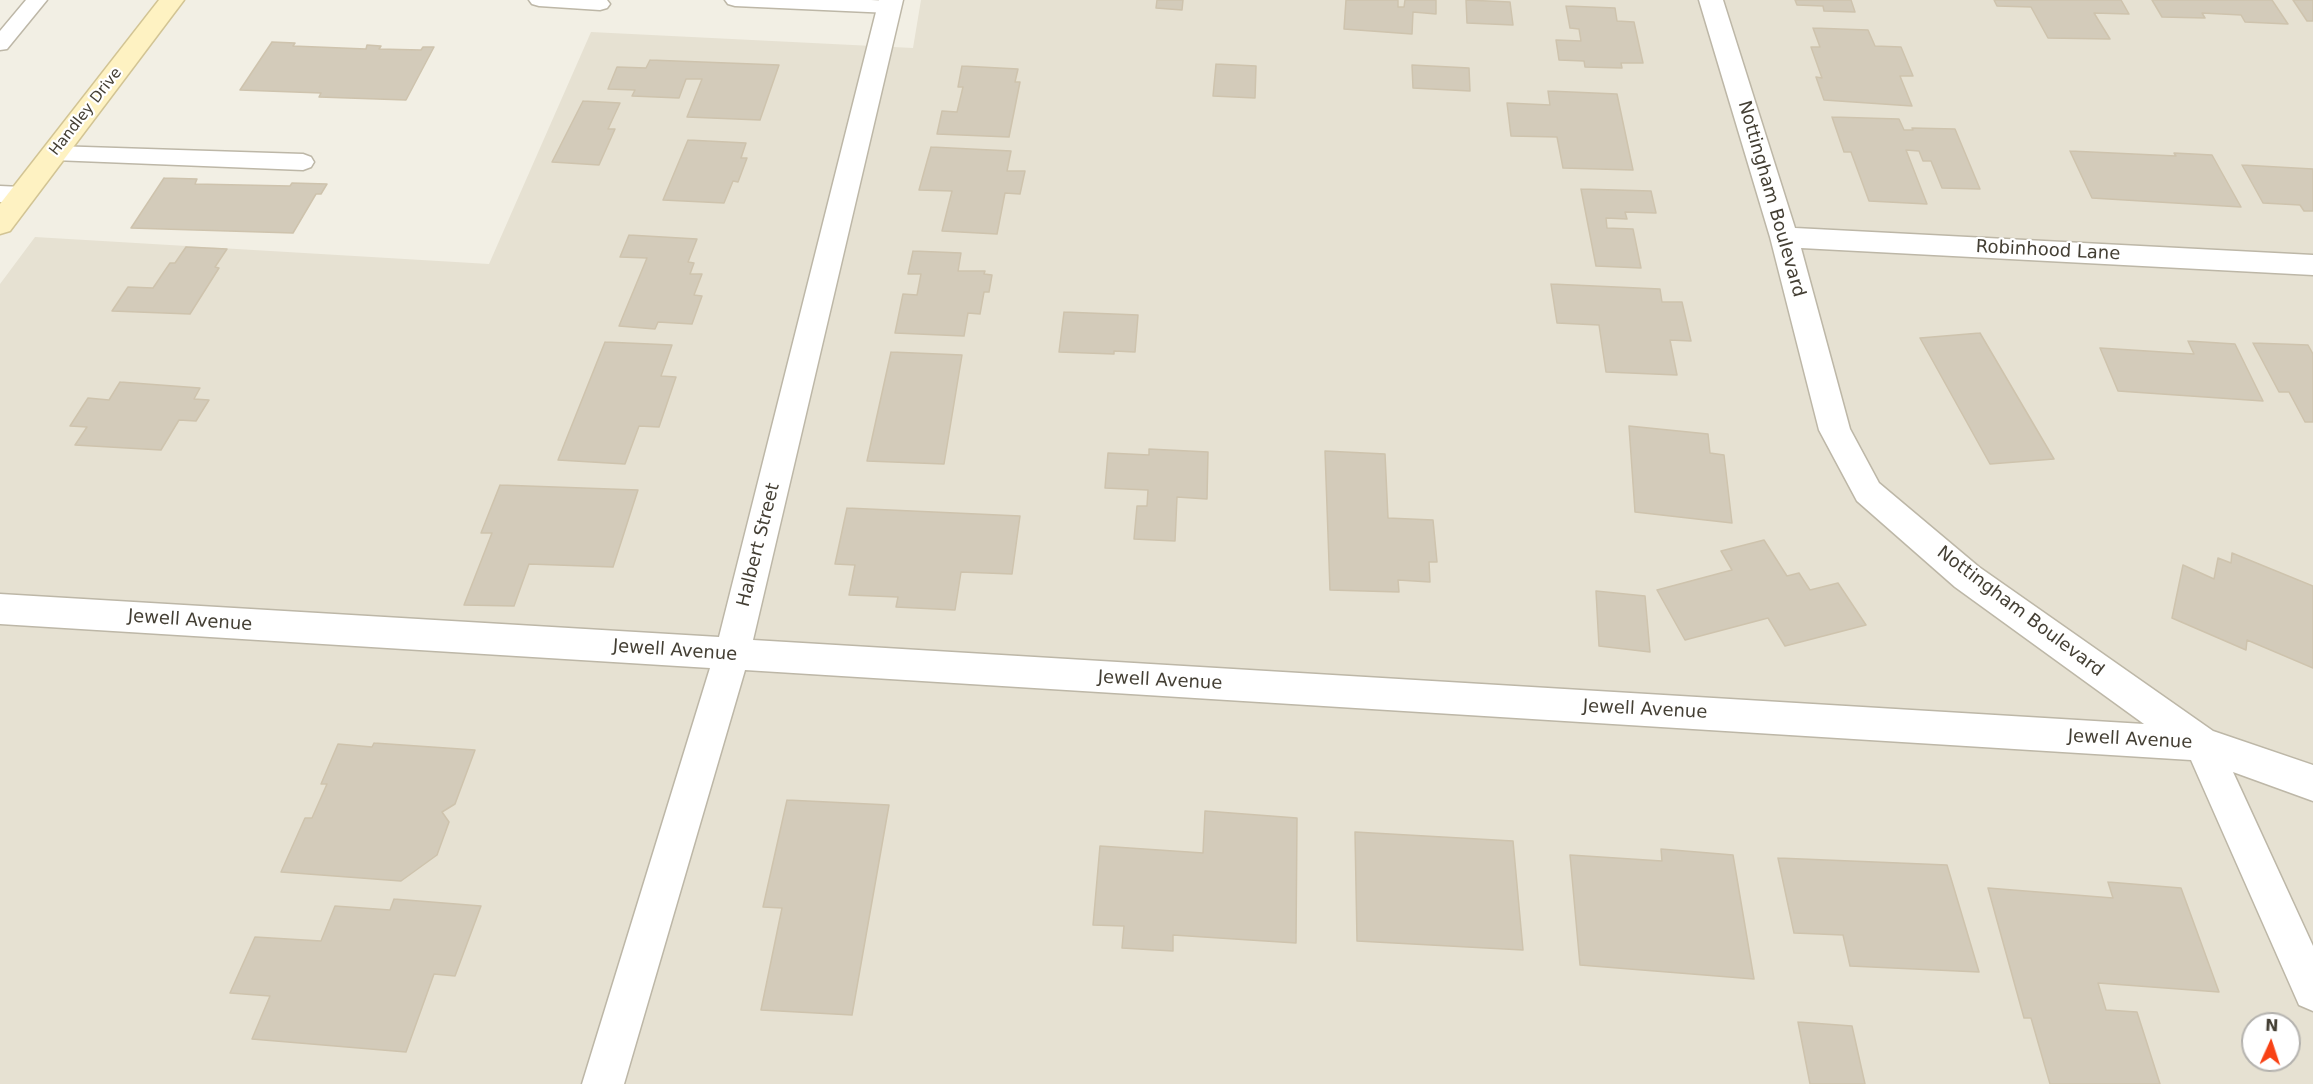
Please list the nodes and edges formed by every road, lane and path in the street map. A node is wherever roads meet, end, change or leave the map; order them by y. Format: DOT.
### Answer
graph roads {
  1 [pos="37,0"];
  2 [pos="172,0"];
  3 [pos="539,0"];
  4 [pos="735,0"];
  5 [pos="1711,0"];
  6 [pos="805,2"];
  7 [pos="600,4"];
  8 [pos="890,4"];
  9 [pos="0,44"];
  10 [pos="54,153"];
  11 [pos="303,162"];
  12 [pos="11,194"];
  13 [pos="0,224"];
  14 [pos="1784,237"];
  15 [pos="2313,265"];
  16 [pos="0,609"];
  17 [pos="732,654"];
  18 [pos="2202,744"];
  19 [pos="2313,783"];
  20 [pos="2313,991"];
  21 [pos="603,1084"];
  1 -- 9 [label="lane"];
  2 -- 10 [label="street, Handley Drive"];
  3 -- 7 [label="lane"];
  4 -- 6 [label="lane"];
  5 -- 14 [label="street, Nottingham Boulevard"];
  6 -- 8 [label="lane"];
  8 -- 17 [label="street, Halbert Street"];
  10 -- 11 [label="lane"];
  10 -- 12 [label="street, Handley Drive"];
  12 -- 13 [label="street, Handley Drive"];
  14 -- 15 [label="street, Robinhood Lane"];
  14 -- 18 [label="street, Nottingham Boulevard"];
  16 -- 17 [label="street, Jewell Avenue"];
  17 -- 18 [label="street, Jewell Avenue"];
  17 -- 21 [label="street, Halbert Street"];
  18 -- 19 [label="street, Jewell Avenue"];
  18 -- 20 [label="street"];
}
